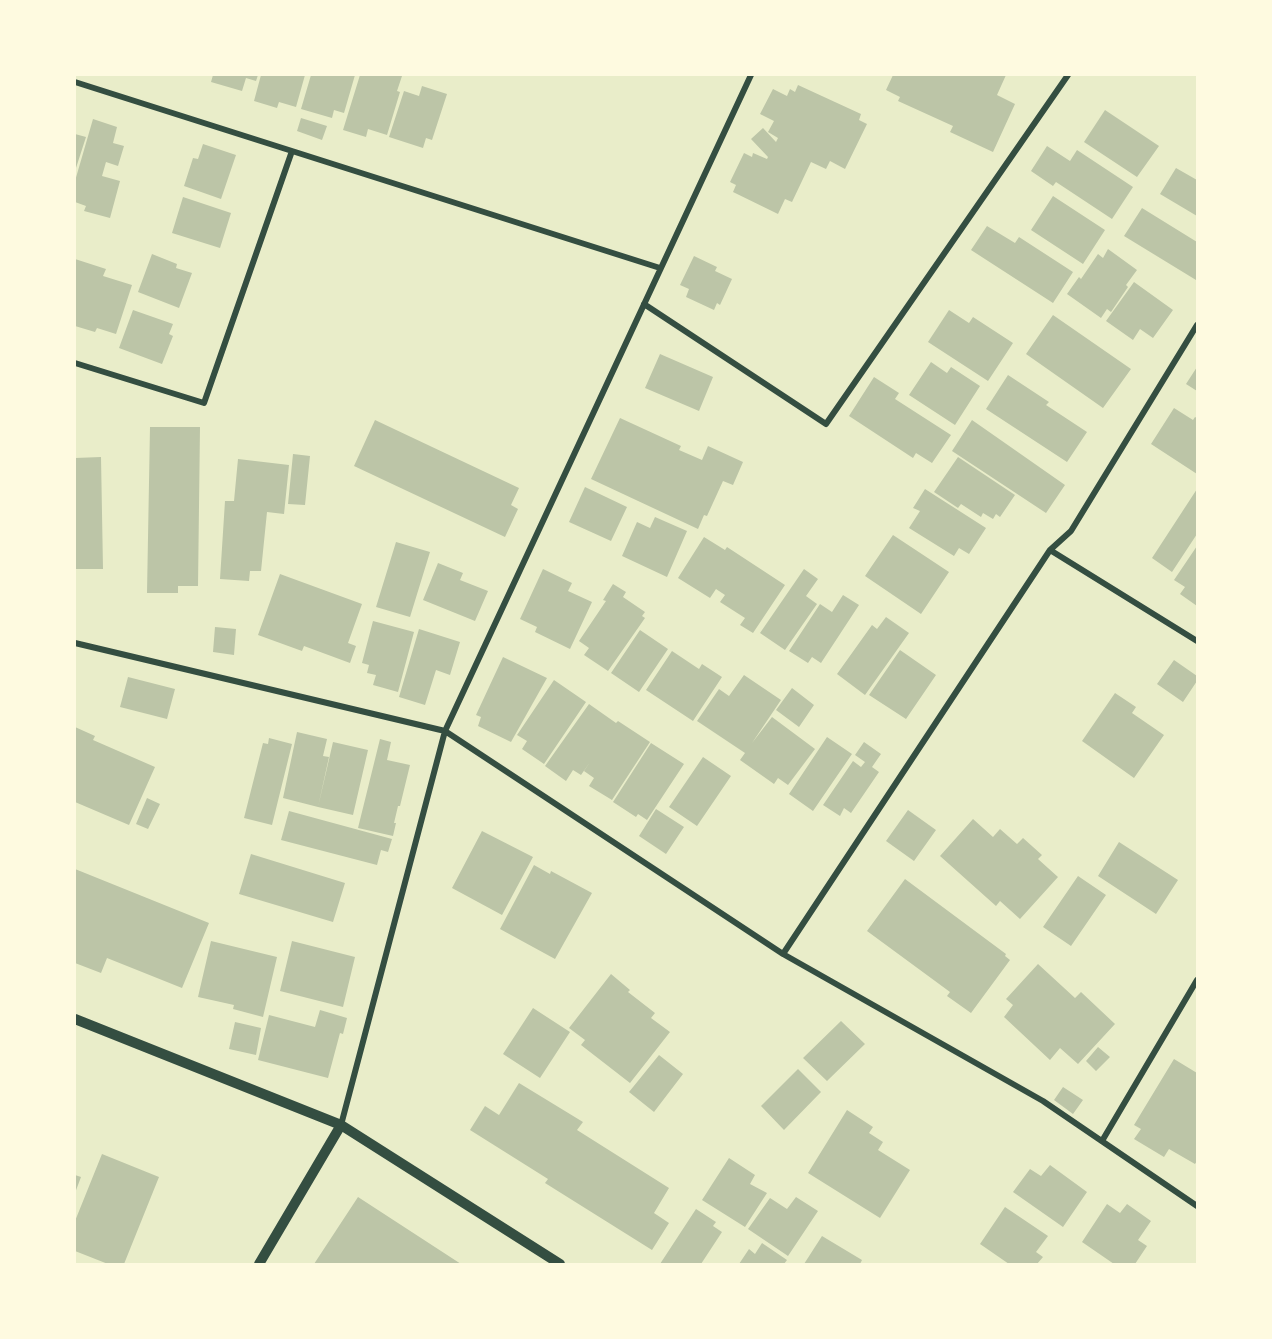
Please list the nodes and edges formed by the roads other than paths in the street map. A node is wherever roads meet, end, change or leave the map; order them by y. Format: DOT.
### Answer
graph roads {
  1 [pos="752,75"];
  2 [pos="1068,75"];
  3 [pos="75,82"];
  4 [pos="292,151"];
  5 [pos="660,268"];
  6 [pos="644,304"];
  7 [pos="1197,325"];
  8 [pos="75,363"];
  9 [pos="1050,550"];
  10 [pos="1197,641"];
  11 [pos="75,643"];
  12 [pos="445,731"];
  13 [pos="783,954"];
  14 [pos="1197,980"];
  15 [pos="75,1019"];
  16 [pos="341,1125"];
  17 [pos="1102,1141"];
  18 [pos="1197,1206"];
  19 [pos="259,1264"];
  20 [pos="560,1264"];
  1 -- 5 [label="street"];
  2 -- 6 [label="street"];
  3 -- 4 [label="street"];
  4 -- 5 [label="street"];
  4 -- 8 [label="street"];
  5 -- 6 [label="street"];
  6 -- 12 [label="street"];
  7 -- 9 [label="street"];
  9 -- 10 [label="street"];
  9 -- 13 [label="street"];
  11 -- 12 [label="street"];
  12 -- 13 [label="street"];
  12 -- 16 [label="street"];
  13 -- 17 [label="street"];
  14 -- 17 [label="street"];
  15 -- 16 [label="street"];
  16 -- 19 [label="street"];
  16 -- 20 [label="street"];
  17 -- 18 [label="street"];
}
